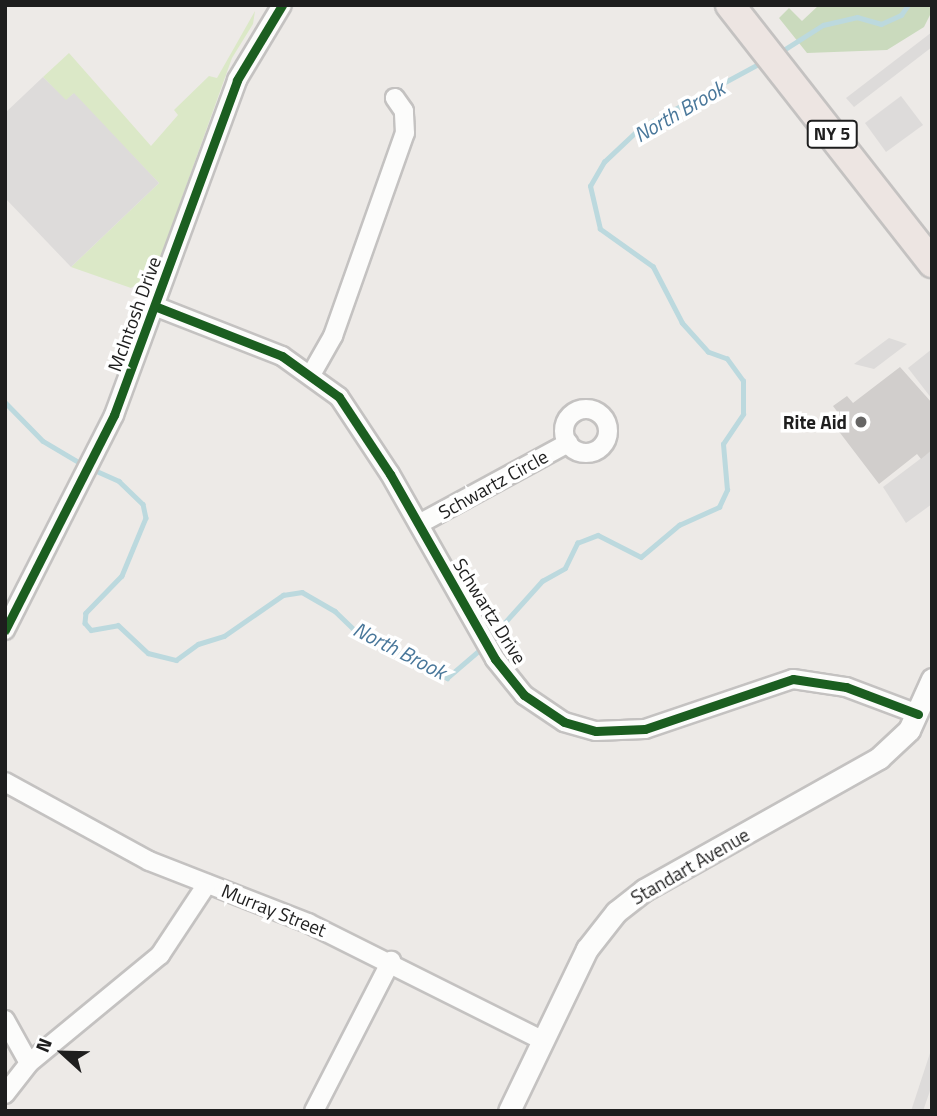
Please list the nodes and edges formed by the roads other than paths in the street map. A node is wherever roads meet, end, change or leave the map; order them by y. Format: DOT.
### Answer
graph roads {
  1 [pos="282,5"];
  2 [pos="730,5"];
  3 [pos="395,98"];
  4 [pos="932,263"];
  5 [pos="157,307"];
  6 [pos="312,373"];
  7 [pos="568,443"];
  8 [pos="419,524"];
  9 [pos="5,630"];
  10 [pos="932,679"];
  11 [pos="918,714"];
  12 [pos="5,782"];
  13 [pos="207,884"];
  14 [pos="391,961"];
  15 [pos="5,1020"];
  16 [pos="542,1040"];
  17 [pos="29,1063"];
  18 [pos="5,1094"];
  19 [pos="314,1111"];
  20 [pos="509,1111"];
  1 -- 5 [label="street, McIntosh Drive"];
  2 -- 4 [label="highway, NY 5"];
  3 -- 6 [label="street"];
  5 -- 6 [label="street, Schwartz Drive"];
  5 -- 9 [label="street, McIntosh Drive"];
  6 -- 8 [label="street, Schwartz Drive"];
  7 -- 8 [label="street, Schwartz Circle"];
  8 -- 11 [label="street, Schwartz Drive"];
  10 -- 11 [label="street, Standart Avenue"];
  11 -- 16 [label="street, Standart Avenue"];
  12 -- 13 [label="street, Murray Street"];
  13 -- 14 [label="street, Murray Street"];
  13 -- 17 [label="street"];
  14 -- 16 [label="street, Murray Street"];
  14 -- 19 [label="street"];
  15 -- 17 [label="street"];
  16 -- 20 [label="street, Standart Avenue"];
  17 -- 18 [label="street"];
}
